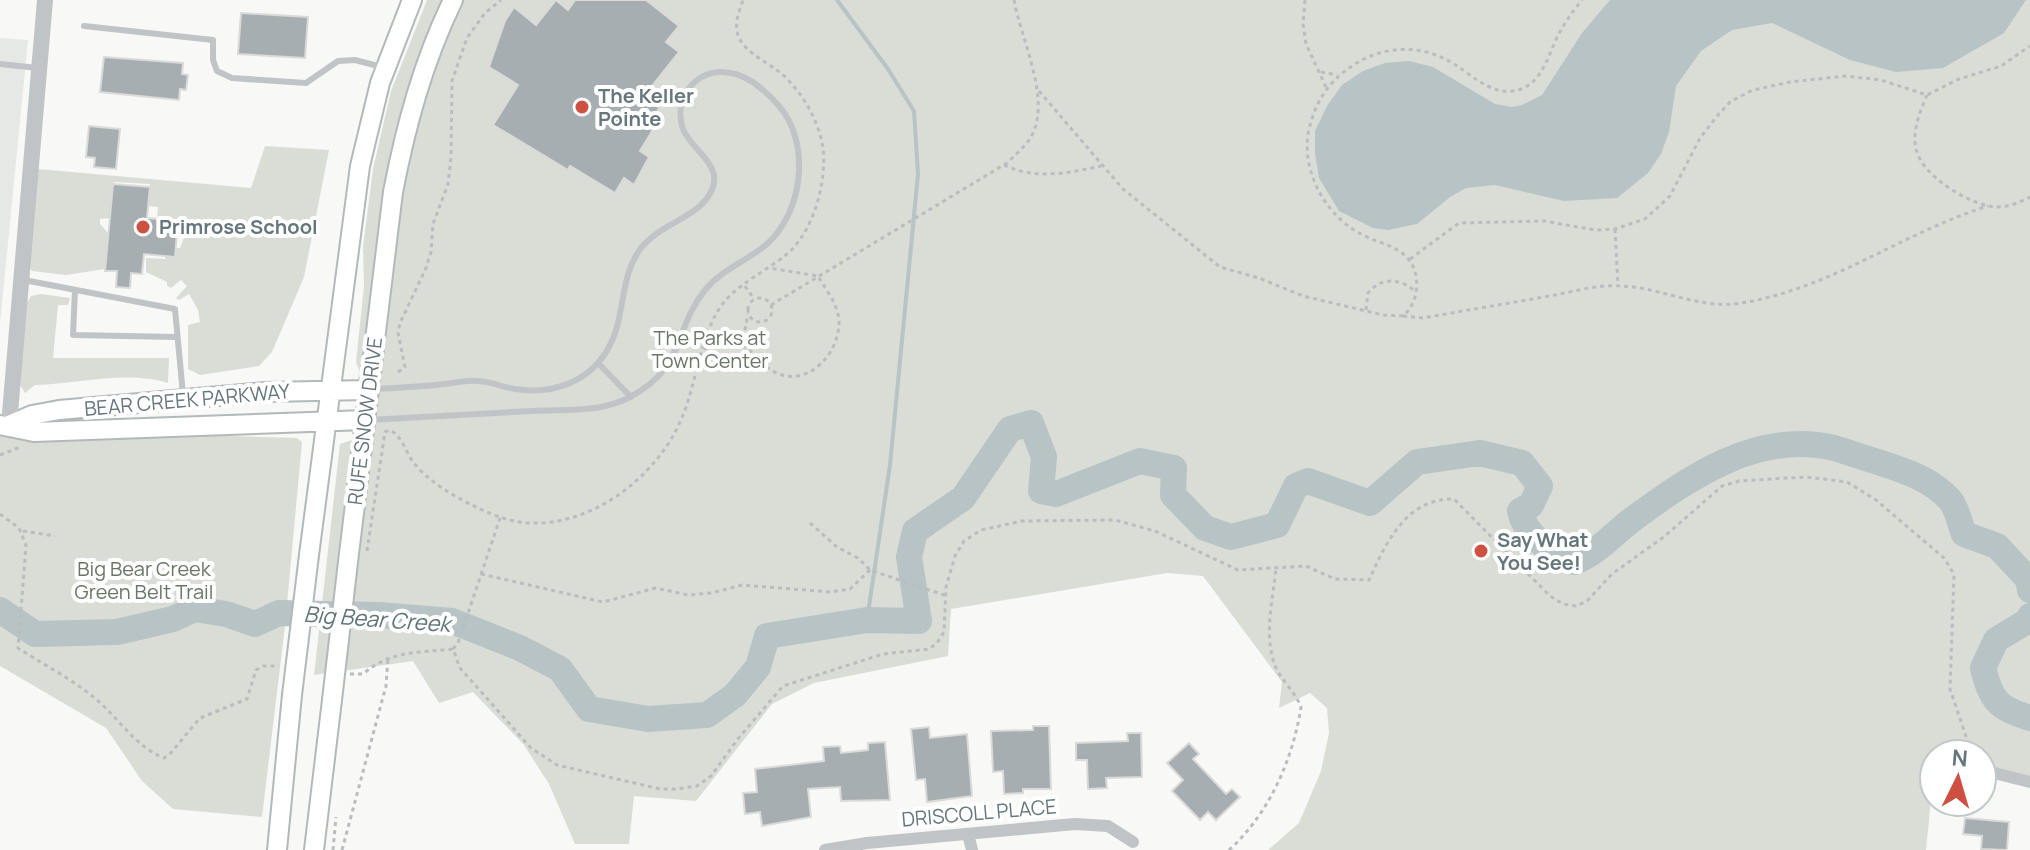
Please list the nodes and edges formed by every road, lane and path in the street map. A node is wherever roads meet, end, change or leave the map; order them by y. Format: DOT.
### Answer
graph roads {
  1 [pos="45,0"];
  2 [pos="412,0"];
  3 [pos="453,0"];
  4 [pos="501,0"];
  5 [pos="743,0"];
  6 [pos="1014,0"];
  7 [pos="1305,0"];
  8 [pos="1582,0"];
  9 [pos="84,26"];
  10 [pos="2030,46"];
  11 [pos="0,64"];
  12 [pos="38,68"];
  13 [pos="385,68"];
  14 [pos="1321,72"];
  15 [pos="1339,76"];
  16 [pos="1326,87"];
  17 [pos="1039,91"];
  18 [pos="1927,95"];
  19 [pos="1004,165"];
  20 [pos="1101,166"];
  21 [pos="2030,197"];
  22 [pos="1988,206"];
  23 [pos="1615,229"];
  24 [pos="1410,259"];
  25 [pos="769,268"];
  26 [pos="818,276"];
  27 [pos="21,280"];
  28 [pos="745,285"];
  29 [pos="1618,286"];
  30 [pos="75,290"];
  31 [pos="1415,292"];
  32 [pos="754,299"];
  33 [pos="771,305"];
  34 [pos="1366,310"];
  35 [pos="748,312"];
  36 [pos="1403,316"];
  37 [pos="177,337"];
  38 [pos="742,346"];
  39 [pos="704,349"];
  40 [pos="598,363"];
  41 [pos="398,372"];
  42 [pos="332,390"];
  43 [pos="368,390"];
  44 [pos="631,397"];
  45 [pos="184,399"];
  46 [pos="365,420"];
  47 [pos="328,421"];
  48 [pos="4,425"];
  49 [pos="0,514"];
  50 [pos="500,518"];
  51 [pos="810,523"];
  52 [pos="21,531"];
  53 [pos="55,536"];
  54 [pos="357,558"];
  55 [pos="1276,568"];
  56 [pos="870,570"];
  57 [pos="481,574"];
  58 [pos="945,595"];
  59 [pos="453,649"];
  60 [pos="388,657"];
  61 [pos="286,667"];
  62 [pos="344,673"];
  63 [pos="1967,738"];
  64 [pos="1998,774"];
  65 [pos="2030,782"];
  66 [pos="968,834"];
  67 [pos="1133,842"];
  68 [pos="277,850"];
  69 [pos="314,850"];
  70 [pos="342,850"];
  71 [pos="825,850"];
  72 [pos="972,850"];
  73 [pos="1229,850"];
  1 -- 12 [label="street"];
  2 -- 13 [label="main road, RUFE SNOW DRIVE"];
  3 -- 43 [label="main road, RUFE SNOW DRIVE"];
  4 -- 41 [label="path"];
  5 -- 25 [label="path"];
  6 -- 17 [label="path"];
  7 -- 14 [label="path"];
  8 -- 15 [label="path"];
  9 -- 13 [label="lane"];
  10 -- 18 [label="path"];
  11 -- 12 [label="lane"];
  12 -- 27 [label="street"];
  13 -- 42 [label="main road, RUFE SNOW DRIVE"];
  14 -- 15 [label="path"];
  14 -- 16 [label="path"];
  15 -- 16 [label="path"];
  16 -- 24 [label="path"];
  17 -- 19 [label="path"];
  17 -- 20 [label="path"];
  18 -- 22 [label="path"];
  18 -- 23 [label="path"];
  19 -- 20 [label="path"];
  19 -- 26 [label="path"];
  20 -- 34 [label="path"];
  21 -- 22 [label="path"];
  22 -- 29 [label="path"];
  23 -- 24 [label="path"];
  23 -- 29 [label="path"];
  24 -- 31 [label="path"];
  25 -- 26 [label="path"];
  25 -- 28 [label="path"];
  26 -- 33 [label="path"];
  26 -- 38 [label="path"];
  27 -- 30 [label="lane"];
  27 -- 48 [label="street"];
  28 -- 32 [label="path"];
  28 -- 39 [label="path"];
  29 -- 36 [label="path"];
  30 -- 37 [label="lane"];
  30 -- 37 [label="lane"];
  31 -- 34 [label="path"];
  31 -- 36 [label="path"];
  32 -- 33 [label="path"];
  32 -- 35 [label="path"];
  33 -- 35 [label="path"];
  34 -- 36 [label="path"];
  35 -- 38 [label="path"];
  37 -- 45 [label="lane"];
  38 -- 39 [label="path"];
  39 -- 50 [label="path"];
  40 -- 43 [label="lane"];
  40 -- 44 [label="lane"];
  40 -- 44 [label="lane"];
  42 -- 43 [label="main road, BEAR CREEK PARKWAY"];
  42 -- 45 [label="main road, BEAR CREEK PARKWAY"];
  42 -- 47 [label="main road, RUFE SNOW DRIVE"];
  43 -- 46 [label="main road, RUFE SNOW DRIVE"];
  44 -- 46 [label="lane"];
  45 -- 48 [label="main road, BEAR CREEK PARKWAY"];
  46 -- 47 [label="main road, BEAR CREEK PARKWAY"];
  46 -- 54 [label="main road, RUFE SNOW DRIVE"];
  47 -- 48 [label="main road, BEAR CREEK PARKWAY"];
  47 -- 68 [label="main road, RUFE SNOW DRIVE, bridge"];
  49 -- 52 [label="path"];
  50 -- 54 [label="path"];
  50 -- 57 [label="path"];
  51 -- 56 [label="path"];
  52 -- 53 [label="path"];
  52 -- 61 [label="path"];
  54 -- 69 [label="main road, RUFE SNOW DRIVE, bridge"];
  55 -- 58 [label="path"];
  55 -- 63 [label="path"];
  55 -- 73 [label="path"];
  56 -- 57 [label="path"];
  56 -- 58 [label="path"];
  57 -- 59 [label="path"];
  58 -- 59 [label="path"];
  59 -- 60 [label="path"];
  60 -- 62 [label="path"];
  60 -- 70 [label="path"];
  64 -- 65 [label="street"];
  66 -- 67 [label="street, DRISCOLL PLACE"];
  66 -- 71 [label="street, DRISCOLL PLACE"];
  66 -- 72 [label="street"];
}
